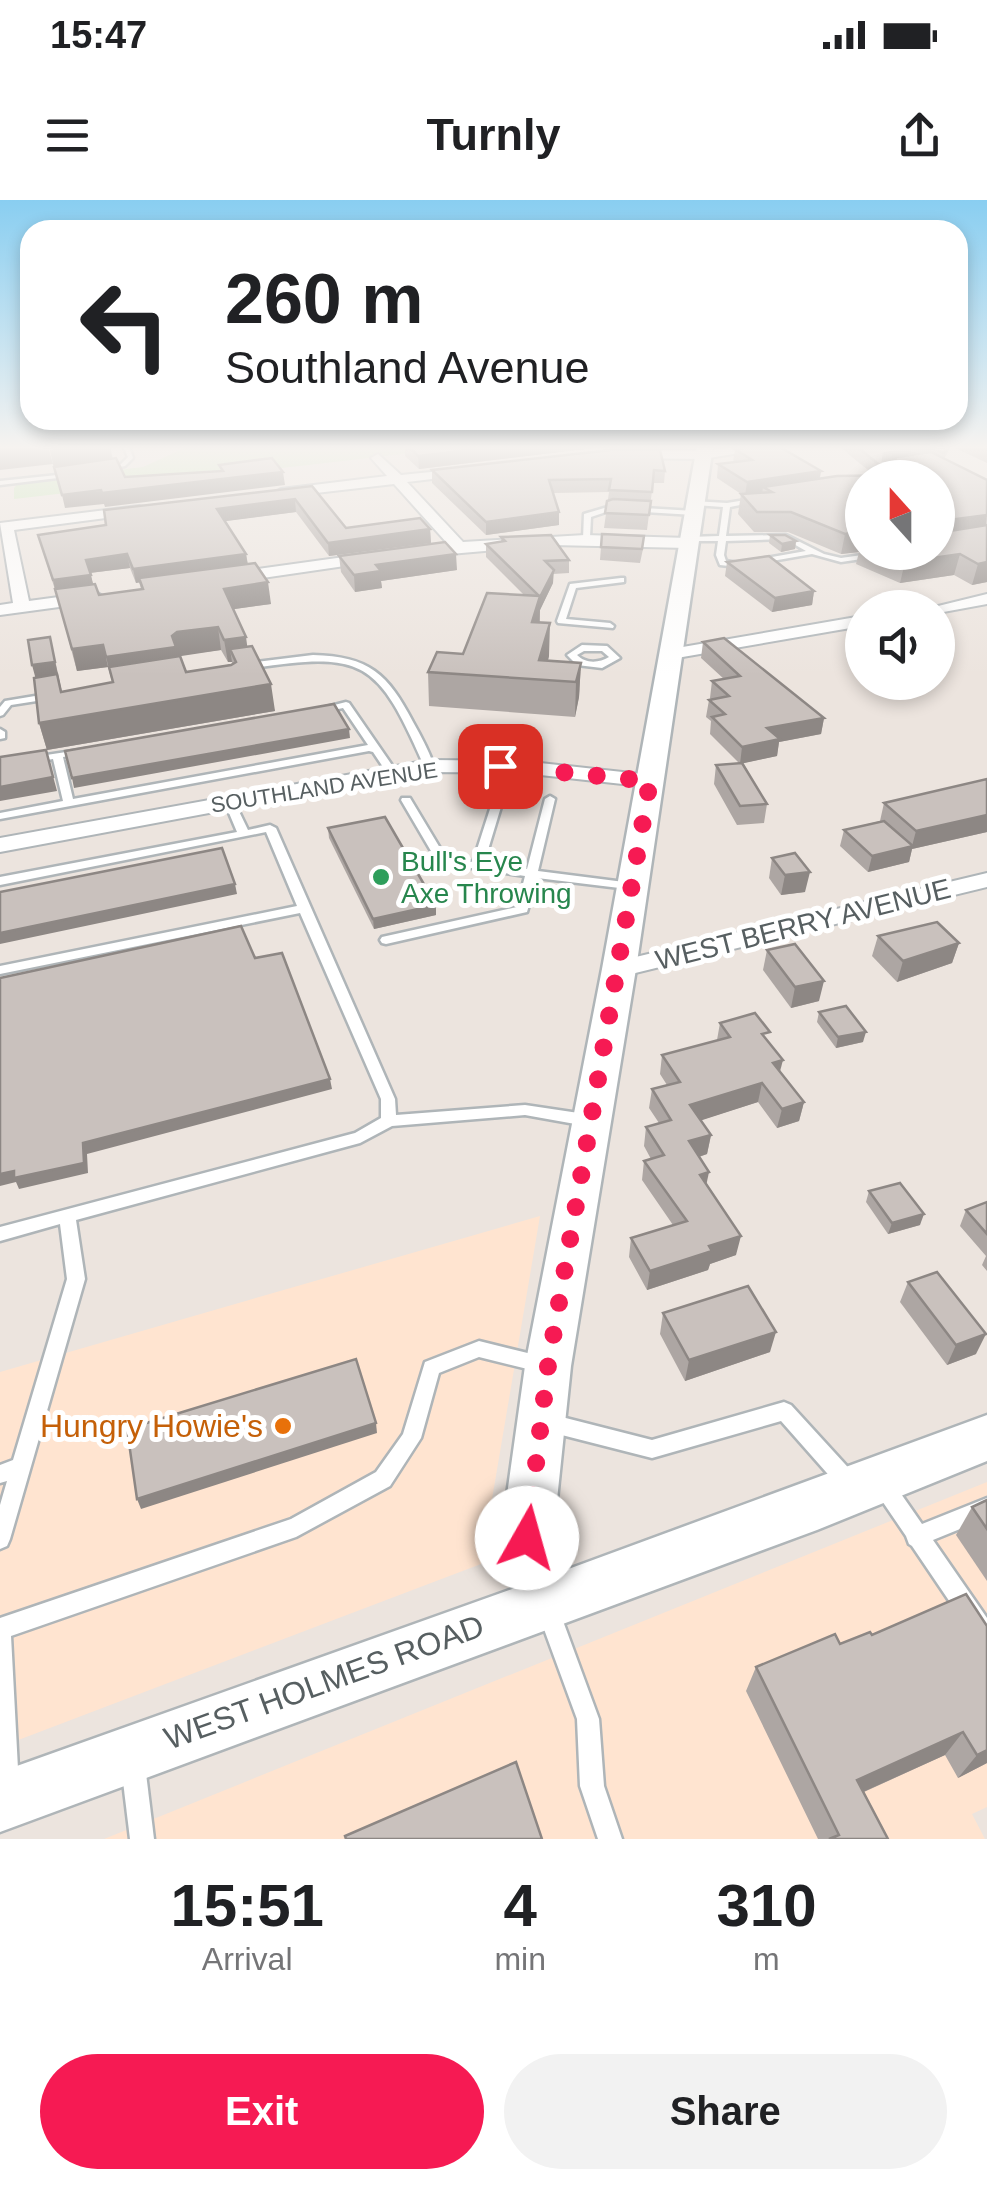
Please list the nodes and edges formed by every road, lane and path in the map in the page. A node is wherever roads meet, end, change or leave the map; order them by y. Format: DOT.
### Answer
graph roads {
  1 [pos="39,522"];
  2 [pos="438,522"];
  3 [pos="586,522"];
  4 [pos="693,522"];
  5 [pos="707,522"];
  6 [pos="703,524"];
  7 [pos="3,527"];
  8 [pos="586,538"];
  9 [pos="458,546"];
  10 [pos="813,552"];
  11 [pos="402,554"];
  12 [pos="382,556"];
  13 [pos="845,560"];
  14 [pos="212,580"];
  15 [pos="620,580"];
  16 [pos="116,594"];
  17 [pos="987,600"];
  18 [pos="955,605"];
  19 [pos="22,607"];
  20 [pos="0,610"];
  21 [pos="845,624"];
  22 [pos="610,626"];
  23 [pos="671,654"];
  24 [pos="244,667"];
  25 [pos="67,694"];
  26 [pos="3,705"];
  27 [pos="307,712"];
  28 [pos="96,749"];
  29 [pos="376,749"];
  30 [pos="57,756"];
  31 [pos="0,765"];
  32 [pos="429,766"];
  33 [pos="391,771"];
  34 [pos="650,781"];
  35 [pos="502,788"];
  36 [pos="406,800"];
  37 [pos="550,800"];
  38 [pos="229,802"];
  39 [pos="69,803"];
  40 [pos="0,816"];
  41 [pos="244,834"];
  42 [pos="0,845"];
  43 [pos="477,866"];
  44 [pos="532,874"];
  45 [pos="987,880"];
  46 [pos="0,881"];
  47 [pos="632,887"];
  48 [pos="304,908"];
  49 [pos="386,940"];
  50 [pos="619,969"];
  51 [pos="0,970"];
  52 [pos="389,1121"];
  53 [pos="592,1121"];
  54 [pos="66,1216"];
  55 [pos="0,1234"];
  56 [pos="548,1366"];
  57 [pos="541,1421"];
  58 [pos="987,1438"];
  59 [pos="21,1467"];
  60 [pos="0,1474"];
  61 [pos="868,1485"];
  62 [pos="987,1508"];
  63 [pos="916,1537"];
  64 [pos="0,1539"];
  65 [pos="546,1602"];
  66 [pos="0,1629"];
  67 [pos="987,1637"];
  68 [pos="131,1752"];
  69 [pos="4,1800"];
  70 [pos="142,1839"];
  71 [pos="610,1839"];
  1 -- 7 [label="street"];
  2 -- 9 [label="street"];
  3 -- 8 [label="lane"];
  4 -- 6 [label="lane"];
  5 -- 6 [label="lane"];
  6 -- 8 [label="street"];
  6 -- 10 [label="lane"];
  6 -- 10 [label="lane"];
  6 -- 23 [label="street"];
  7 -- 19 [label="street"];
  8 -- 9 [label="street"];
  9 -- 11 [label="street"];
  10 -- 13 [label="lane"];
  12 -- 14 [label="street"];
  15 -- 22 [label="lane"];
  16 -- 19 [label="street"];
  17 -- 18 [label="street"];
  19 -- 20 [label="street"];
  21 -- 23 [label="street"];
  23 -- 34 [label="street"];
  24 -- 32 [label="lane"];
  25 -- 26 [label="lane"];
  27 -- 29 [label="lane"];
  28 -- 30 [label="lane"];
  29 -- 33 [label="lane"];
  29 -- 39 [label="lane"];
  30 -- 31 [label="lane"];
  30 -- 39 [label="lane"];
  32 -- 33 [label="street, SOUTHLAND AVENUE"];
  32 -- 34 [label="street, SOUTHLAND AVENUE"];
  33 -- 38 [label="street, SOUTHLAND AVENUE"];
  34 -- 47 [label="street"];
  35 -- 43 [label="lane"];
  36 -- 43 [label="lane"];
  37 -- 44 [label="lane"];
  38 -- 41 [label="lane"];
  38 -- 42 [label="street, SOUTHLAND AVENUE"];
  39 -- 40 [label="lane"];
  41 -- 46 [label="lane"];
  41 -- 48 [label="lane"];
  43 -- 44 [label="lane"];
  44 -- 47 [label="lane"];
  44 -- 49 [label="lane"];
  45 -- 50 [label="street, WEST BERRY AVENUE"];
  47 -- 50 [label="street"];
  48 -- 51 [label="lane"];
  48 -- 52 [label="lane"];
  50 -- 53 [label="street"];
  52 -- 53 [label="lane"];
  52 -- 54 [label="lane"];
  53 -- 56 [label="street"];
  54 -- 55 [label="lane"];
  54 -- 59 [label="lane"];
  56 -- 57 [label="street"];
  56 -- 66 [label="lane"];
  57 -- 61 [label="lane"];
  57 -- 65 [label="street"];
  58 -- 61 [label="street, WEST HOLMES ROAD"];
  59 -- 60 [label="lane"];
  59 -- 64 [label="lane"];
  61 -- 63 [label="lane"];
  61 -- 65 [label="street, WEST HOLMES ROAD"];
  62 -- 63 [label="lane"];
  63 -- 67 [label="lane"];
  65 -- 68 [label="street, WEST HOLMES ROAD"];
  65 -- 71 [label="lane"];
  66 -- 69 [label="lane"];
  68 -- 69 [label="street, WEST HOLMES ROAD"];
  68 -- 70 [label="lane"];
}
